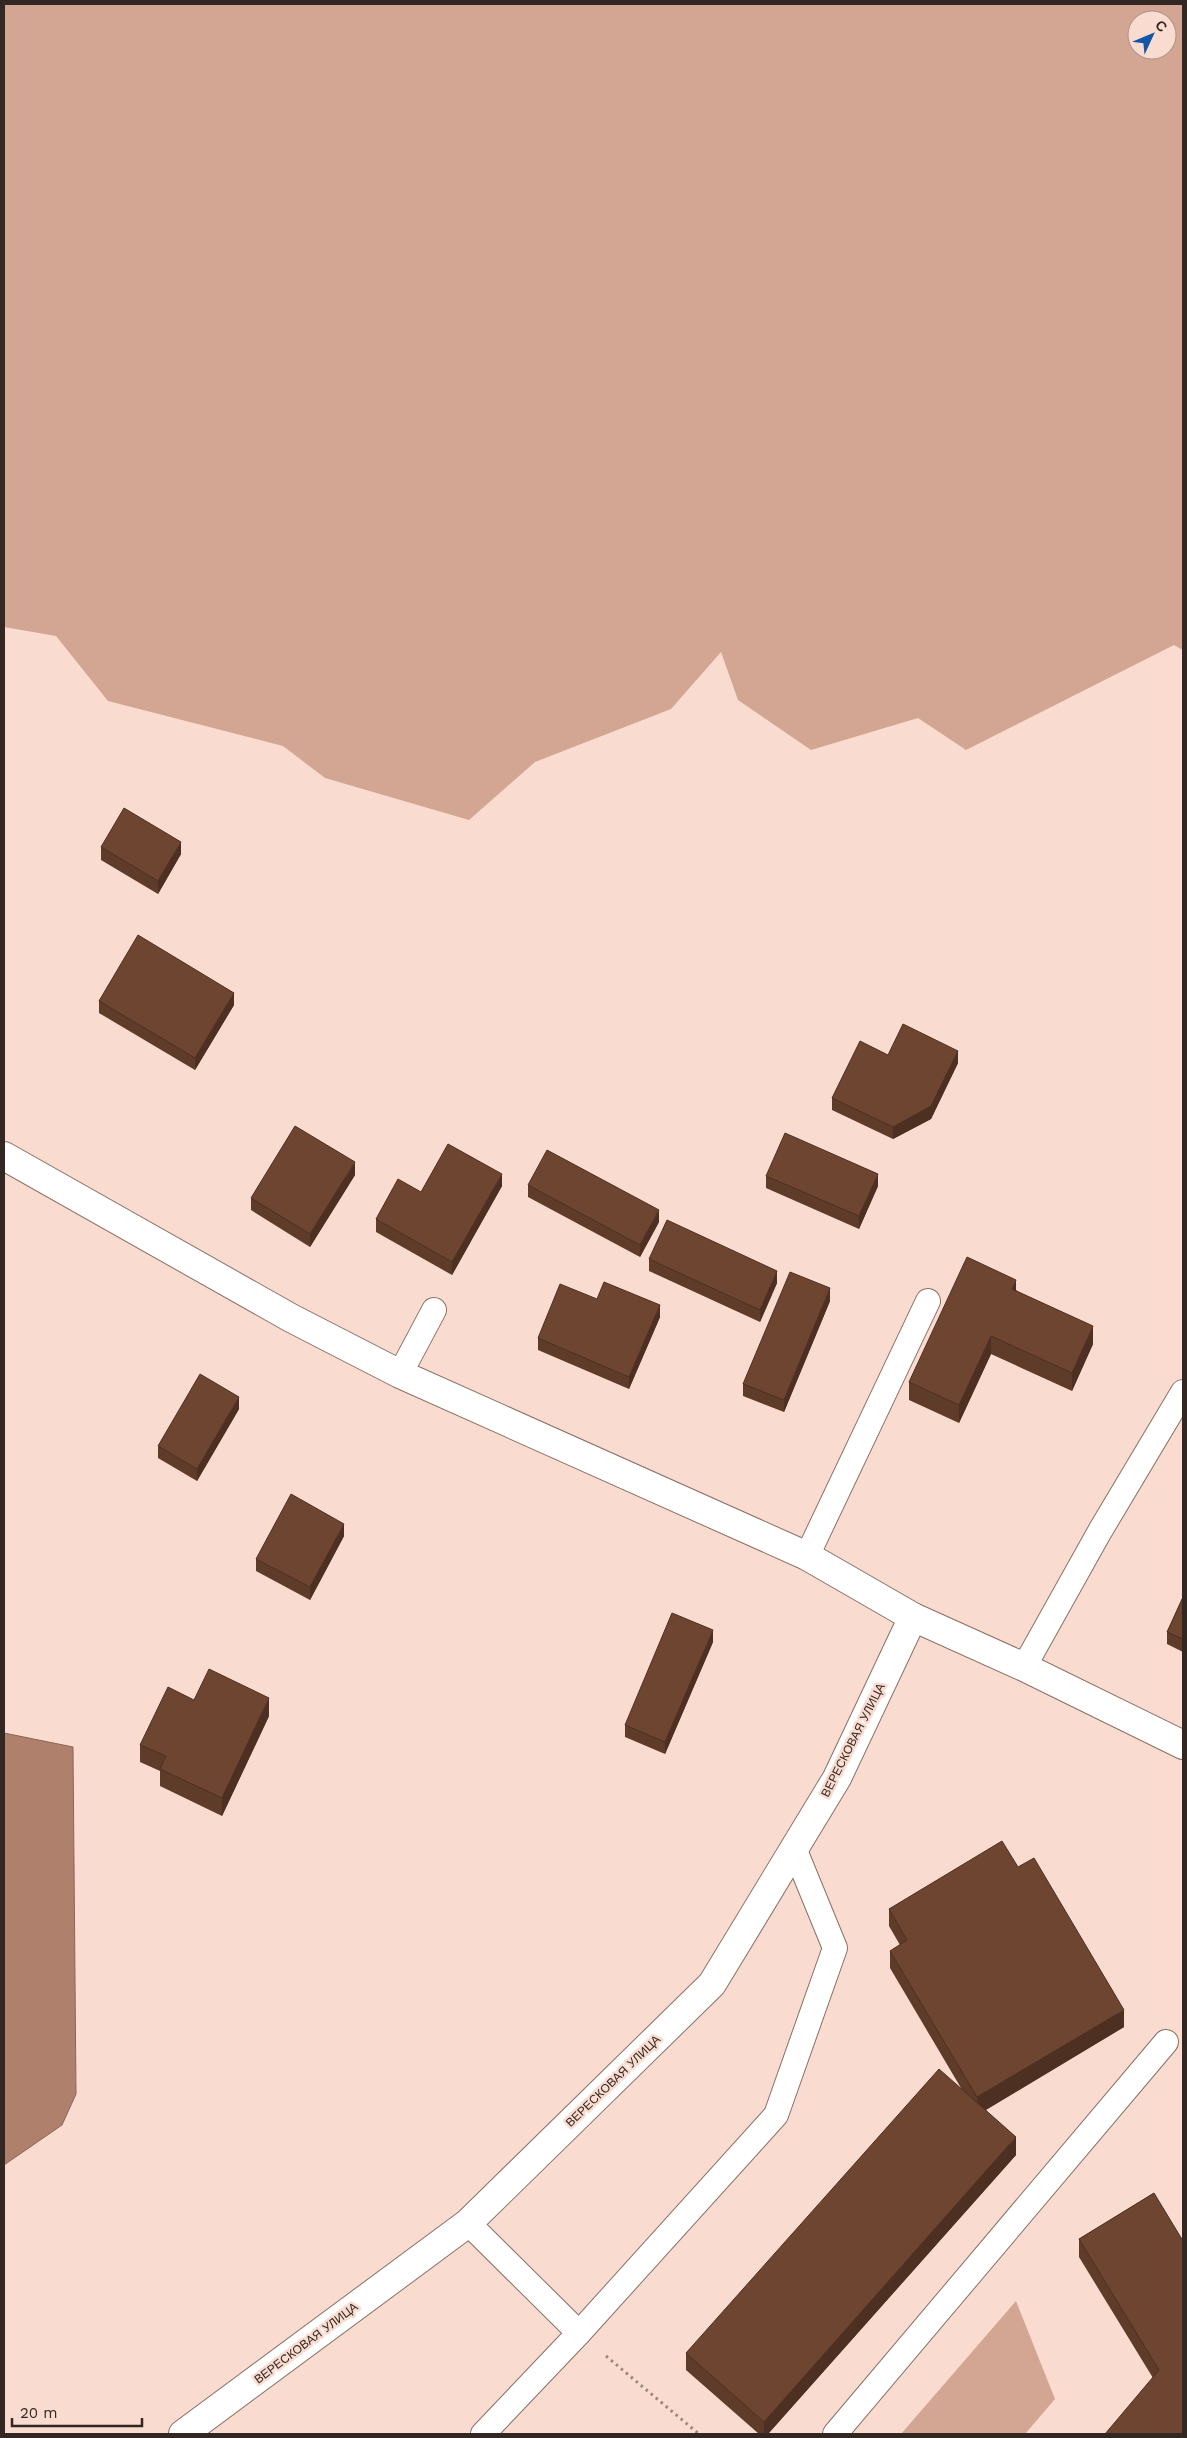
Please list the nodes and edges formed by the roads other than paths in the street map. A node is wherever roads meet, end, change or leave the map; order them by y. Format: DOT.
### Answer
graph roads {
  1 [pos="4,1156"];
  2 [pos="928,1301"];
  3 [pos="434,1310"];
  4 [pos="400,1374"];
  5 [pos="1183,1392"];
  6 [pos="807,1556"];
  7 [pos="914,1617"];
  8 [pos="1024,1667"];
  9 [pos="1183,1745"];
  10 [pos="794,1848"];
  11 [pos="1166,2042"];
  12 [pos="468,2222"];
  13 [pos="579,2333"];
  14 [pos="183,2434"];
  15 [pos="483,2434"];
  16 [pos="835,2434"];
  1 -- 4 [label="main road"];
  2 -- 6 [label="lane"];
  3 -- 4 [label="lane"];
  4 -- 6 [label="main road"];
  5 -- 8 [label="lane"];
  6 -- 7 [label="main road"];
  7 -- 8 [label="main road"];
  7 -- 10 [label="main road, ВЕРЕСКОВАЯ УЛИЦА"];
  8 -- 9 [label="main road"];
  10 -- 12 [label="main road, ВЕРЕСКОВАЯ УЛИЦА"];
  10 -- 13 [label="lane"];
  11 -- 16 [label="lane"];
  12 -- 13 [label="lane"];
  12 -- 14 [label="main road, ВЕРЕСКОВАЯ УЛИЦА"];
  13 -- 15 [label="lane"];
}
